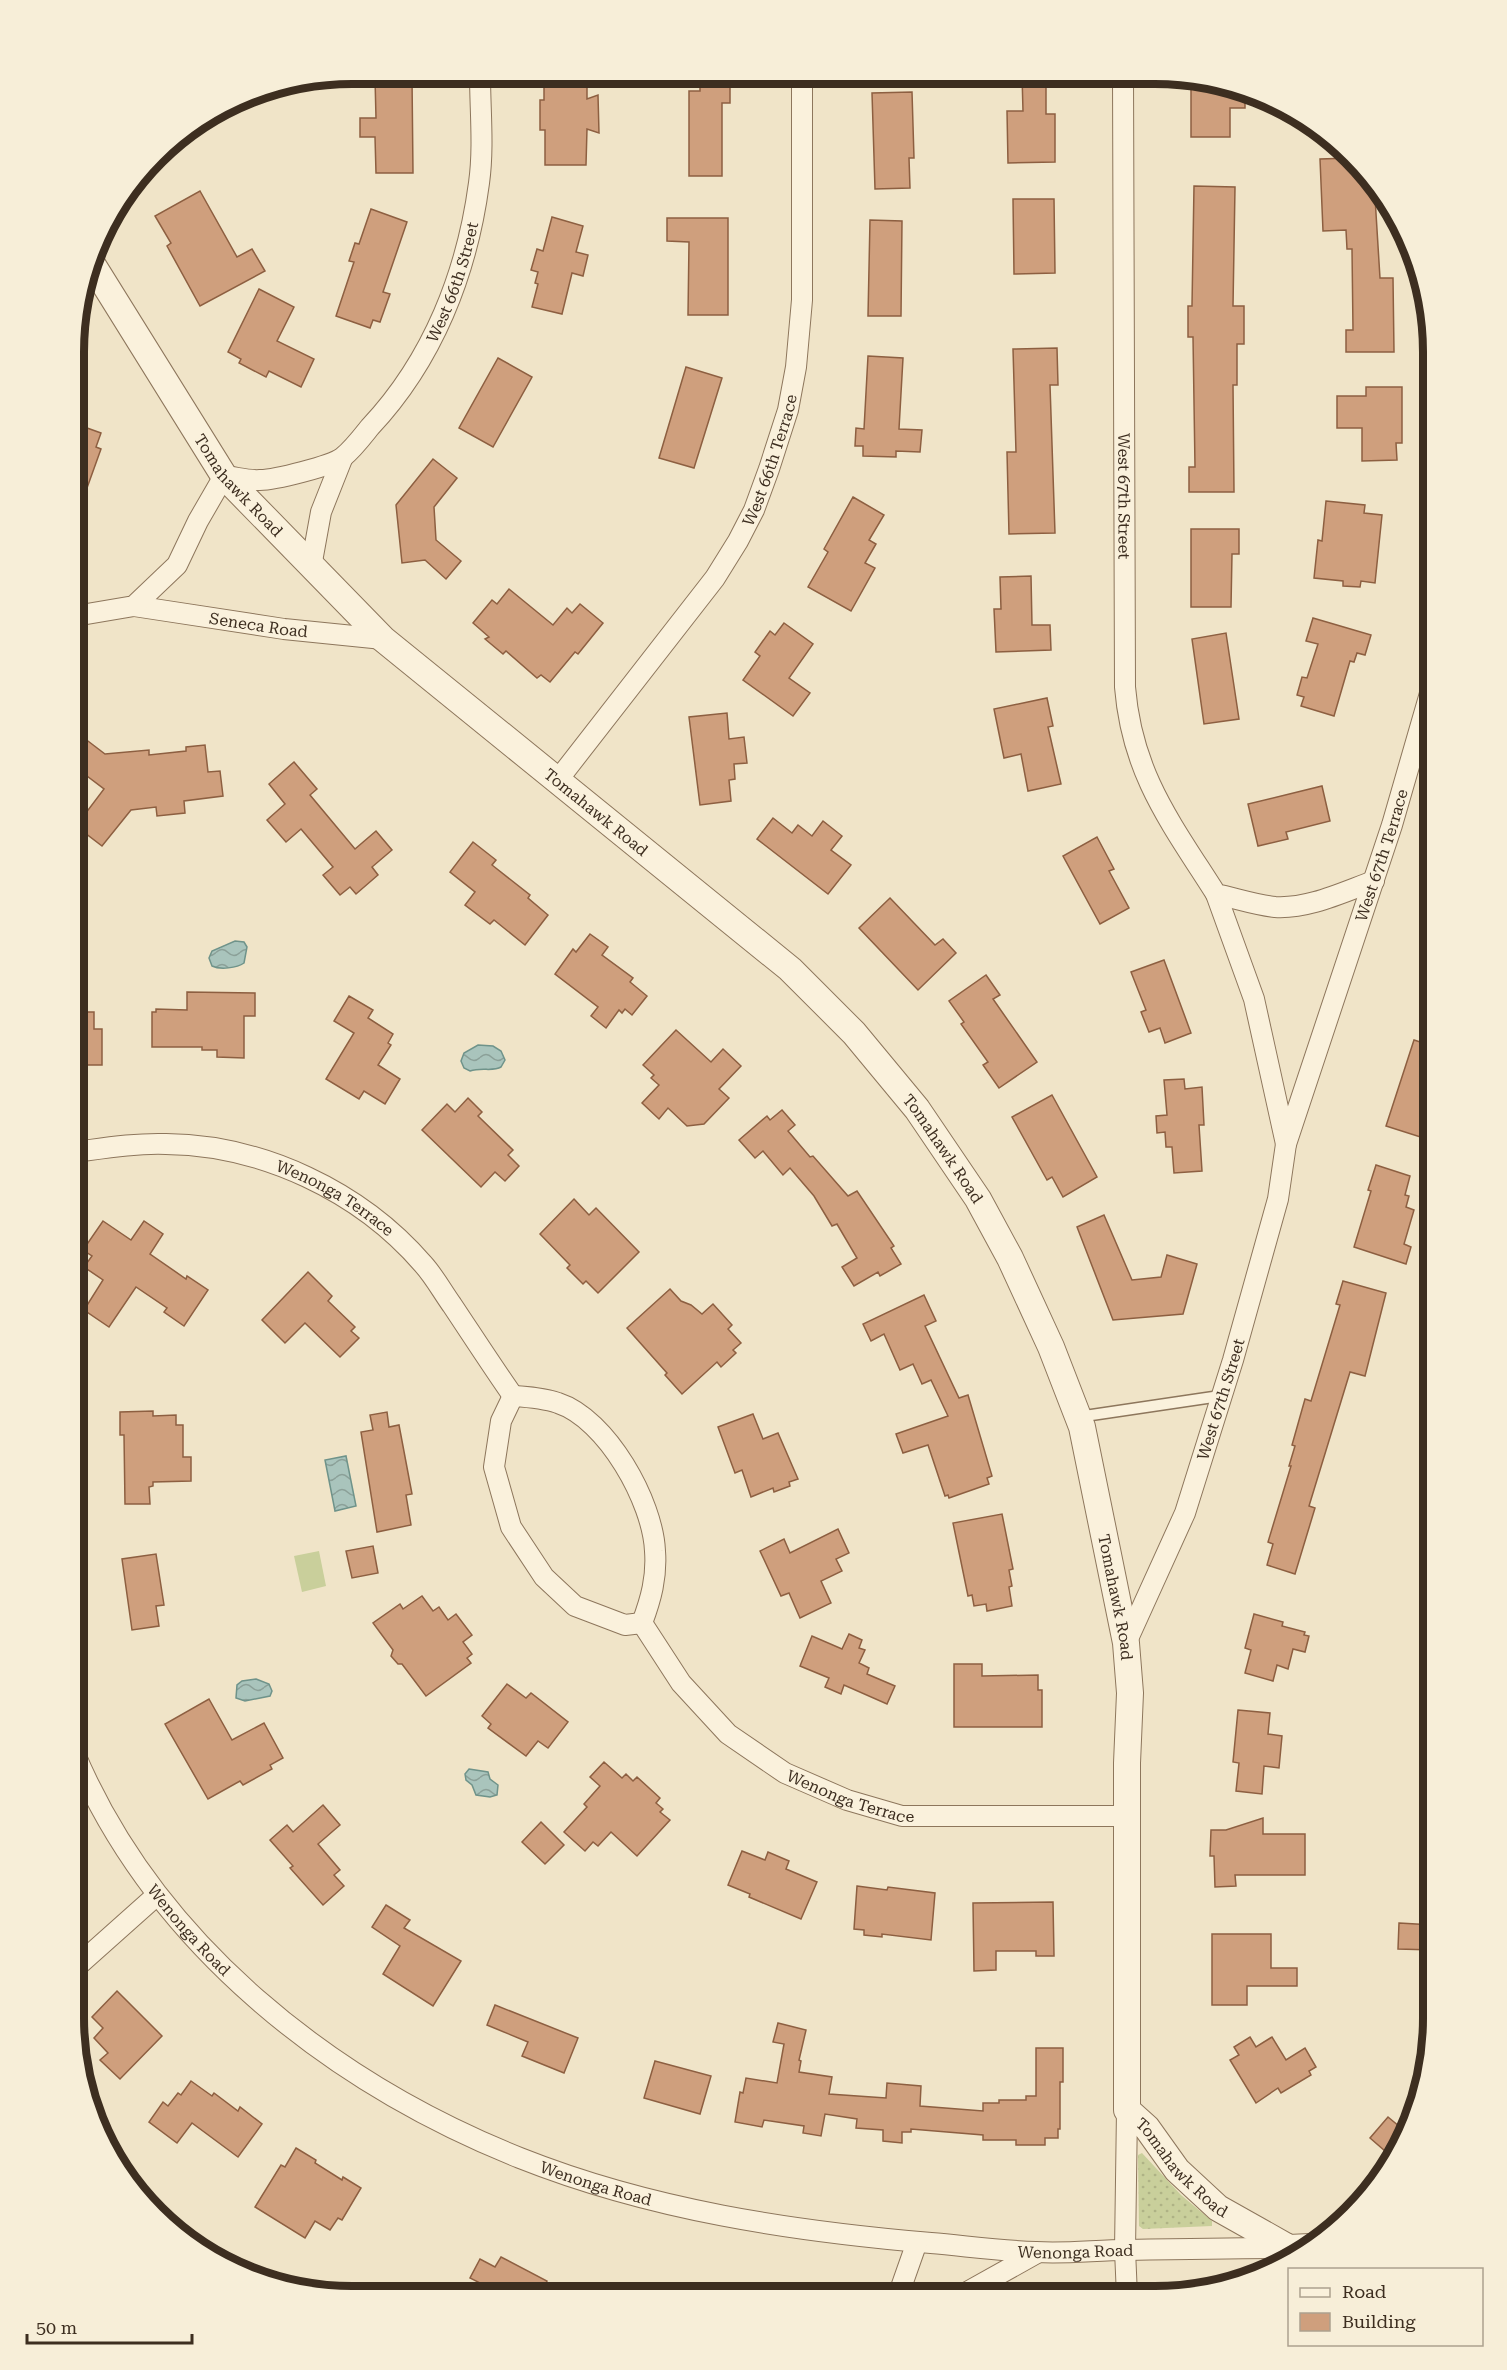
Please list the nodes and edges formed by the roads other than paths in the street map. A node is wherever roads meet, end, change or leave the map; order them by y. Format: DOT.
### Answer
graph roads {
  1 [pos="480,84"];
  2 [pos="801,84"];
  3 [pos="1123,84"];
  4 [pos="96,271"];
  5 [pos="342,459"];
  6 [pos="224,476"];
  7 [pos="311,567"];
  8 [pos="134,606"];
  9 [pos="84,614"];
  10 [pos="383,639"];
  11 [pos="1423,717"];
  12 [pos="558,781"];
  13 [pos="1374,881"];
  14 [pos="1216,894"];
  15 [pos="1337,992"];
  16 [pos="1286,1144"];
  17 [pos="84,1151"];
  18 [pos="513,1396"];
  19 [pos="1220,1396"];
  20 [pos="1078,1417"];
  21 [pos="642,1623"];
  22 [pos="1126,1643"];
  23 [pos="84,1776"];
  24 [pos="1127,1816"];
  25 [pos="157,1895"];
  26 [pos="84,1961"];
  27 [pos="1127,2110"];
  28 [pos="917,2242"];
  29 [pos="1296,2246"];
  30 [pos="1292,2248"];
  31 [pos="1125,2250"];
  32 [pos="1037,2253"];
  33 [pos="902,2286"];
  34 [pos="978,2286"];
  35 [pos="1126,2286"];
  1 -- 5 [label="street, West 66th Street"];
  2 -- 12 [label="street, West 66th Terrace"];
  3 -- 14 [label="street, West 67th Street"];
  4 -- 6 [label="street, Tomahawk Road"];
  5 -- 6 [label="street, West 66th Street"];
  5 -- 7 [label="street, West 66th Street"];
  6 -- 7 [label="street, Tomahawk Road"];
  6 -- 8 [label="street"];
  7 -- 10 [label="street, Tomahawk Road"];
  8 -- 9 [label="street, Seneca Road"];
  8 -- 10 [label="street, Seneca Road"];
  10 -- 12 [label="street, Tomahawk Road"];
  11 -- 13 [label="street, West 67th Terrace"];
  12 -- 20 [label="street, Tomahawk Road"];
  13 -- 14 [label="street"];
  13 -- 15 [label="street, West 67th Terrace"];
  14 -- 16 [label="street, West 67th Street"];
  15 -- 16 [label="street, West 67th Street"];
  16 -- 19 [label="street, West 67th Street"];
  17 -- 18 [label="street, Wenonga Terrace"];
  18 -- 21 [label="street"];
  18 -- 21 [label="street"];
  19 -- 20 [label="lane"];
  19 -- 22 [label="street, West 67th Street"];
  20 -- 22 [label="street, Tomahawk Road"];
  21 -- 24 [label="street, Wenonga Terrace"];
  22 -- 24 [label="street, Tomahawk Road"];
  23 -- 25 [label="street, Wenonga Road"];
  24 -- 27 [label="street, Tomahawk Road"];
  25 -- 26 [label="street"];
  25 -- 28 [label="street, Wenonga Road"];
  27 -- 29 [label="street, Tomahawk Road"];
  27 -- 31 [label="street"];
  28 -- 32 [label="street, Wenonga Road"];
  28 -- 33 [label="street"];
  30 -- 31 [label="street, Wenonga Road"];
  31 -- 32 [label="street, Wenonga Road"];
  31 -- 35 [label="street"];
  32 -- 34 [label="street"];
}
